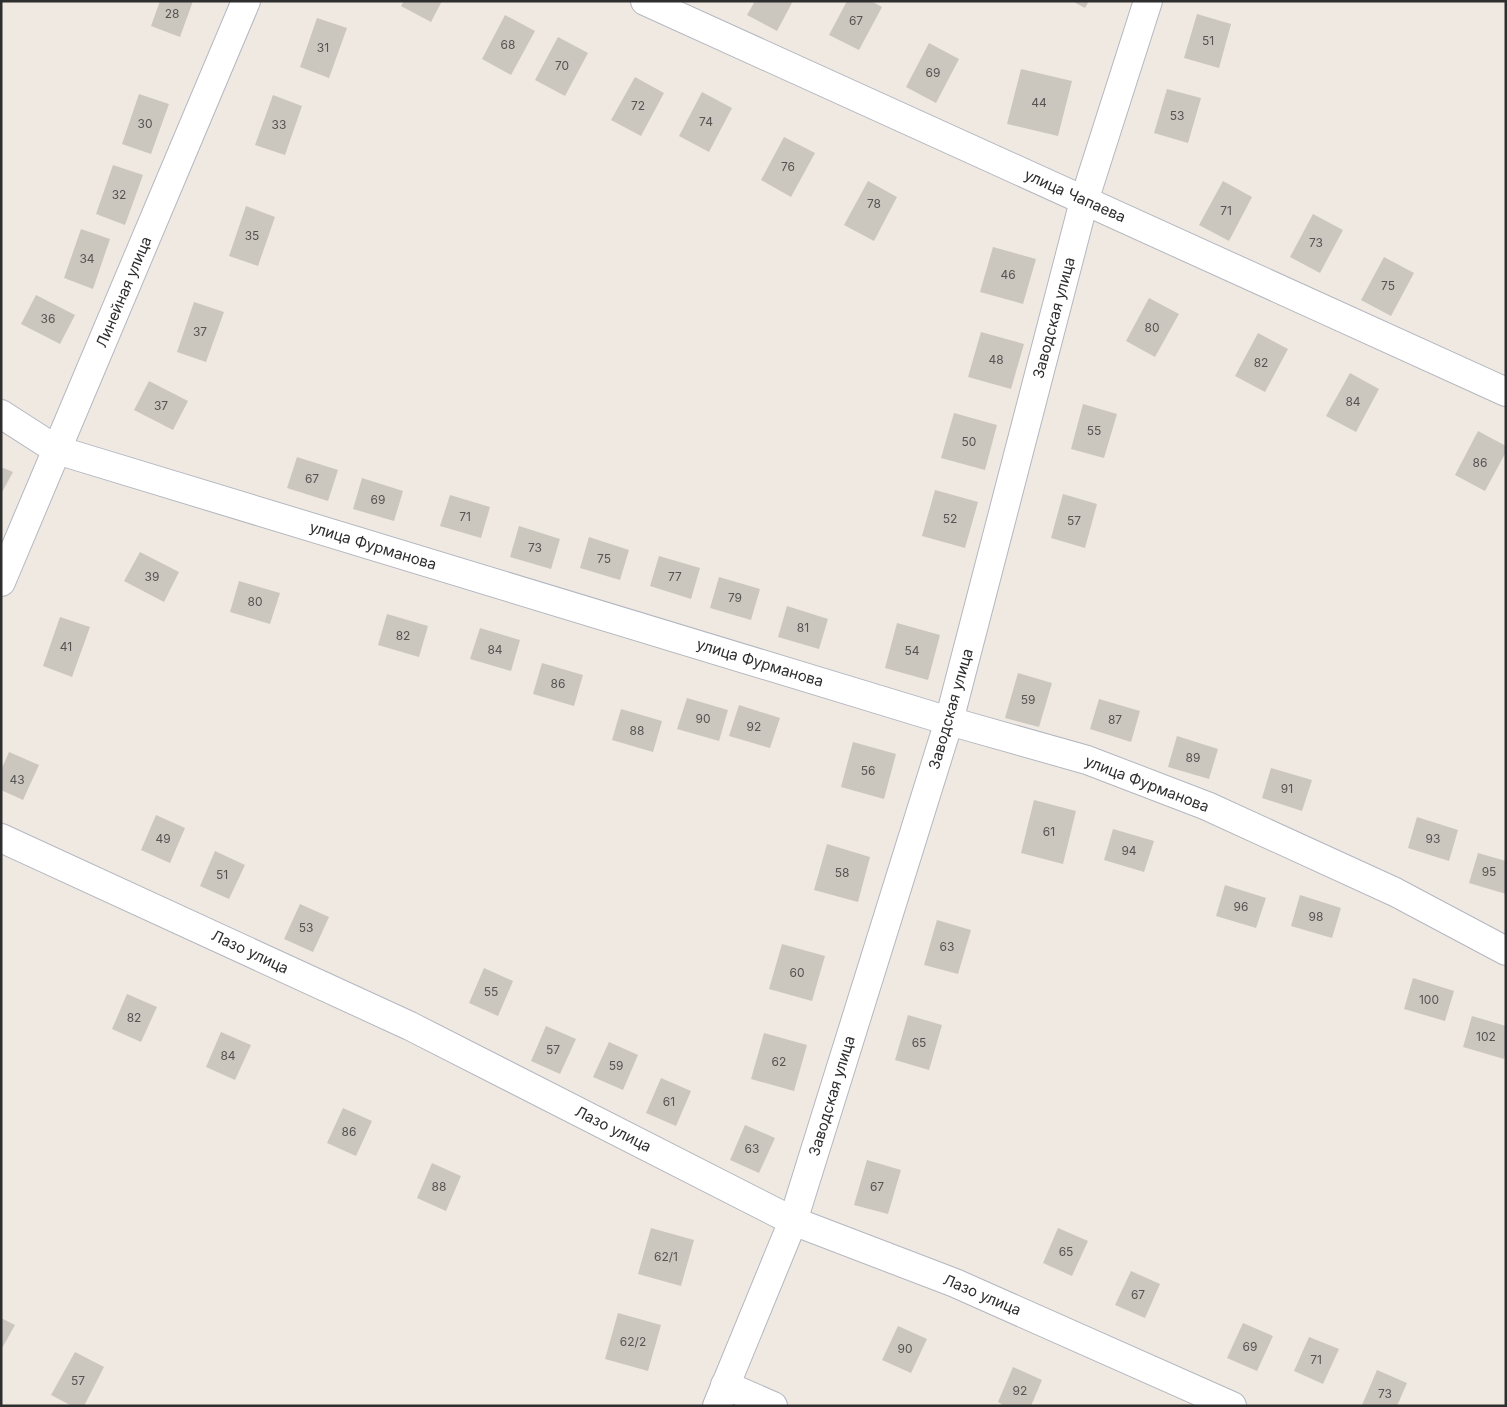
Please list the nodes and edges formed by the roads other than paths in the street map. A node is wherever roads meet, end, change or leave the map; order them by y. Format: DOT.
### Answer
graph roads {
  1 [pos="246,1"];
  2 [pos="645,1"];
  3 [pos="1148,1"];
  4 [pos="1084,200"];
  5 [pos="1506,392"];
  6 [pos="1,414"];
  7 [pos="57,450"];
  8 [pos="1,582"];
  9 [pos="949,721"];
  10 [pos="1,838"];
  11 [pos="1506,951"];
  12 [pos="793,1221"];
  13 [pos="721,1396"];
  14 [pos="773,1406"];
  15 [pos="1232,1406"];
  1 -- 7 [label="street, Линейная улица"];
  2 -- 4 [label="street, улица Чапаева"];
  3 -- 4 [label="street, Заводская улица"];
  4 -- 5 [label="street, улица Чапаева"];
  4 -- 9 [label="street, Заводская улица"];
  6 -- 7 [label="street, улица Фурманова"];
  7 -- 8 [label="street, Линейная улица"];
  7 -- 9 [label="street, улица Фурманова"];
  9 -- 11 [label="street, улица Фурманова"];
  9 -- 12 [label="street, Заводская улица"];
  10 -- 12 [label="street, Лазо улица"];
  12 -- 13 [label="street, Заводская улица"];
  12 -- 15 [label="street, Лазо улица"];
  13 -- 14 [label="street"];
}
